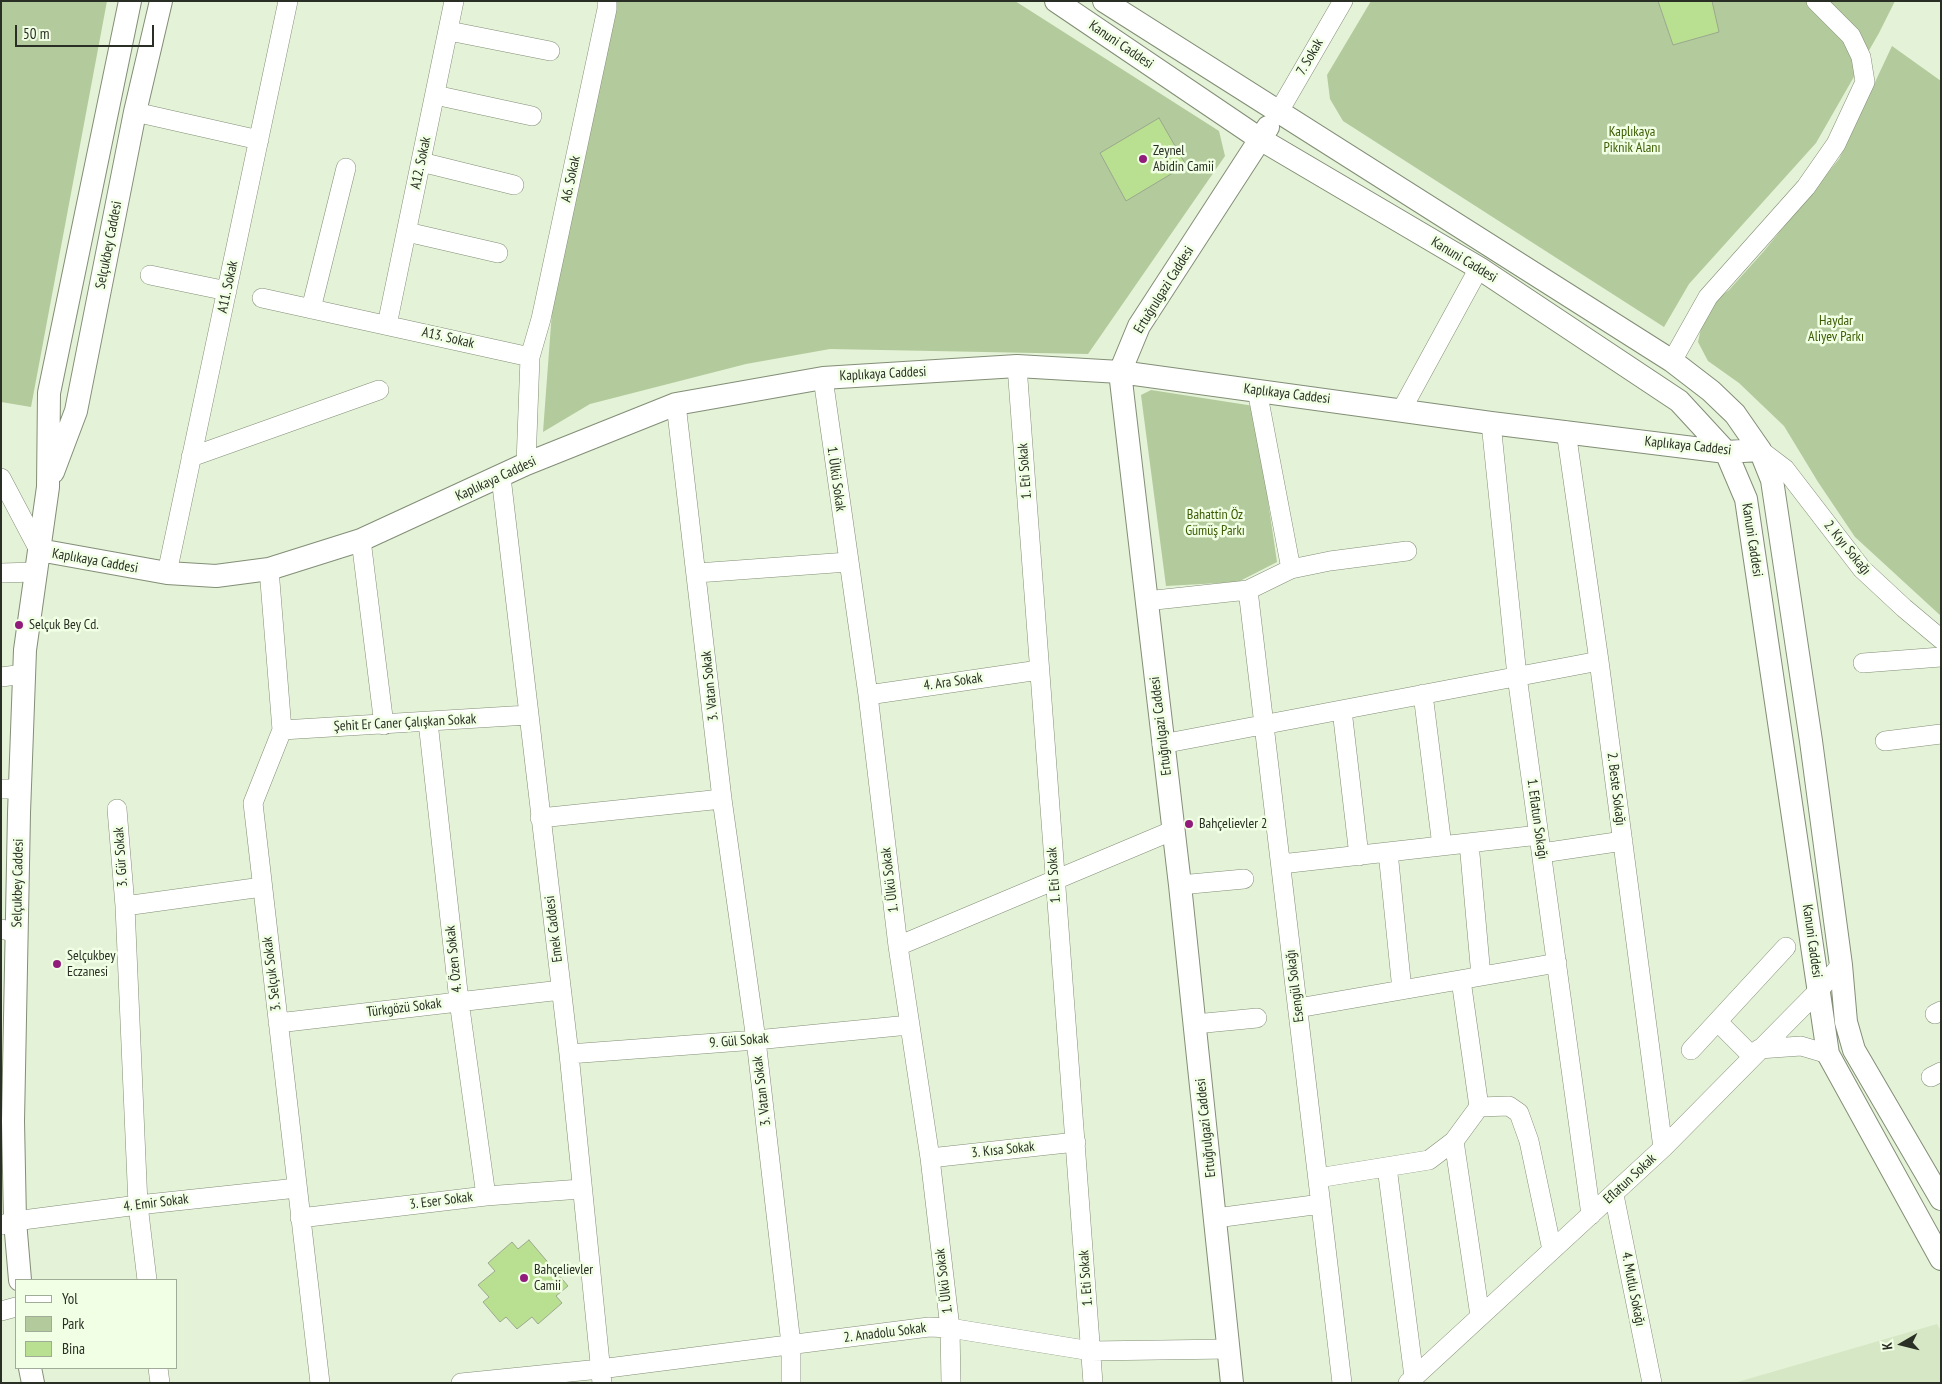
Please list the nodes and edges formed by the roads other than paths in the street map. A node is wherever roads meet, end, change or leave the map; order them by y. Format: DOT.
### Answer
graph roads {
  1 [pos="130,1"];
  2 [pos="161,1"];
  3 [pos="288,1"];
  4 [pos="454,1"];
  5 [pos="607,1"];
  6 [pos="1056,1"];
  7 [pos="1104,1"];
  8 [pos="1343,1"];
  9 [pos="1816,1"];
  10 [pos="449,30"];
  11 [pos="550,51"];
  12 [pos="436,94"];
  13 [pos="135,112"];
  14 [pos="1278,113"];
  15 [pos="532,116"];
  16 [pos="1260,139"];
  17 [pos="259,140"];
  18 [pos="421,162"];
  19 [pos="346,168"];
  20 [pos="514,186"];
  21 [pos="407,232"];
  22 [pos="498,253"];
  23 [pos="1479,268"];
  24 [pos="150,275"];
  25 [pos="227,291"];
  26 [pos="262,298"];
  27 [pos="311,309"];
  28 [pos="387,325"];
  29 [pos="530,357"];
  30 [pos="1672,360"];
  31 [pos="1017,366"];
  32 [pos="1120,372"];
  33 [pos="823,378"];
  34 [pos="379,390"];
  35 [pos="1257,390"];
  36 [pos="676,404"];
  37 [pos="1402,409"];
  38 [pos="1491,423"];
  39 [pos="1566,431"];
  40 [pos="1760,450"];
  41 [pos="1726,452"];
  42 [pos="192,457"];
  43 [pos="526,464"];
  44 [pos="501,477"];
  45 [pos="1,478"];
  46 [pos="48,487"];
  47 [pos="361,540"];
  48 [pos="1407,551"];
  49 [pos="37,561"];
  50 [pos="848,562"];
  51 [pos="269,569"];
  52 [pos="1292,569"];
  53 [pos="1,573"];
  54 [pos="167,573"];
  55 [pos="697,573"];
  56 [pos="1248,590"];
  57 [pos="1146,601"];
  58 [pos="1941,639"];
  59 [pos="1941,657"];
  60 [pos="1599,661"];
  61 [pos="1863,663"];
  62 [pos="1039,670"];
  63 [pos="24,674"];
  64 [pos="1517,676"];
  65 [pos="1,677"];
  66 [pos="1424,694"];
  67 [pos="868,695"];
  68 [pos="1342,710"];
  69 [pos="528,715"];
  70 [pos="428,722"];
  71 [pos="1264,724"];
  72 [pos="384,725"];
  73 [pos="282,730"];
  74 [pos="1941,734"];
  75 [pos="1885,741"];
  76 [pos="1162,744"];
  77 [pos="11,789"];
  78 [pos="722,799"];
  79 [pos="118,809"];
  80 [pos="540,818"];
  81 [pos="1174,830"];
  82 [pos="1623,841"];
  83 [pos="1468,843"];
  84 [pos="1540,844"];
  85 [pos="1442,846"];
  86 [pos="1388,852"];
  87 [pos="1359,856"];
  88 [pos="1281,864"];
  89 [pos="1244,879"];
  90 [pos="1055,882"];
  91 [pos="1180,885"];
  92 [pos="262,887"];
  93 [pos="125,906"];
  94 [pos="9,931"];
  95 [pos="898,946"];
  96 [pos="1786,947"];
  97 [pos="1557,963"];
  98 [pos="1841,965"];
  99 [pos="1481,976"];
  100 [pos="1461,980"];
  101 [pos="561,990"];
  102 [pos="1402,990"];
  103 [pos="1820,990"];
  104 [pos="459,1001"];
  105 [pos="1298,1008"];
  106 [pos="8,1017"];
  107 [pos="1258,1018"];
  108 [pos="1718,1022"];
  109 [pos="278,1023"];
  110 [pos="1195,1024"];
  111 [pos="909,1025"];
  112 [pos="756,1040"];
  113 [pos="1692,1050"];
  114 [pos="1756,1052"];
  115 [pos="569,1054"];
  116 [pos="1828,1054"];
  117 [pos="1479,1107"];
  118 [pos="7,1123"];
  119 [pos="1454,1141"];
  120 [pos="1076,1142"];
  121 [pos="1663,1148"];
  122 [pos="930,1158"];
  123 [pos="1387,1167"];
  124 [pos="1318,1178"];
  125 [pos="297,1188"];
  126 [pos="582,1189"];
  127 [pos="1614,1195"];
  128 [pos="486,1196"];
  129 [pos="1941,1199"];
  130 [pos="1321,1204"];
  131 [pos="138,1205"];
  132 [pos="1591,1215"];
  133 [pos="300,1218"];
  134 [pos="1216,1218"];
  135 [pos="8,1223"];
  136 [pos="1552,1250"];
  137 [pos="1941,1260"];
  138 [pos="20,1279"];
  139 [pos="148,1279"];
  140 [pos="15,1307"];
  141 [pos="1,1311"];
  142 [pos="1480,1316"];
  143 [pos="950,1328"];
  144 [pos="791,1344"];
  145 [pos="1229,1349"];
  146 [pos="1091,1351"];
  147 [pos="30,1369"];
  148 [pos="158,1369"];
  149 [pos="601,1376"];
  150 [pos="1411,1380"];
  151 [pos="472,1382"];
  152 [pos="32,1383"];
  153 [pos="160,1383"];
  154 [pos="320,1383"];
  155 [pos="791,1383"];
  156 [pos="951,1383"];
  157 [pos="1094,1383"];
  158 [pos="1232,1383"];
  159 [pos="1342,1383"];
  160 [pos="1652,1383"];
  1 -- 46 [label="main road, Selçukbey Caddesi"];
  2 -- 13 [label="main road, Selçukbey Caddesi"];
  3 -- 17 [label="street, A11. Sokak"];
  4 -- 10 [label="street, A12. Sokak"];
  5 -- 29 [label="street, A6. Sokak"];
  6 -- 16 [label="main road, Kanuni Caddesi"];
  7 -- 14 [label="main road, Kanuni Caddesi"];
  8 -- 14 [label="street, 7. Sokak"];
  9 -- 30 [label="street"];
  10 -- 11 [label="street"];
  10 -- 12 [label="street, A12. Sokak"];
  12 -- 15 [label="street"];
  12 -- 18 [label="street, A12. Sokak"];
  13 -- 17 [label="street"];
  13 -- 46 [label="main road, Selçukbey Caddesi"];
  14 -- 16 [label="main road, Ertuğrulgazi Caddesi"];
  14 -- 30 [label="main road, Kanuni Caddesi"];
  16 -- 23 [label="main road, Kanuni Caddesi"];
  16 -- 32 [label="main road, Ertuğrulgazi Caddesi"];
  17 -- 25 [label="street, A11. Sokak"];
  18 -- 20 [label="street"];
  18 -- 21 [label="street, A12. Sokak"];
  19 -- 27 [label="street"];
  21 -- 22 [label="street"];
  21 -- 28 [label="street, A12. Sokak"];
  23 -- 37 [label="street"];
  23 -- 41 [label="main road, Kanuni Caddesi"];
  24 -- 25 [label="street"];
  25 -- 42 [label="street, A11. Sokak"];
  26 -- 27 [label="street, A13. Sokak"];
  27 -- 28 [label="street, A13. Sokak"];
  28 -- 29 [label="street, A13. Sokak"];
  29 -- 43 [label="street"];
  30 -- 40 [label="main road, Kanuni Caddesi"];
  31 -- 32 [label="main road, Kaplıkaya Caddesi"];
  31 -- 33 [label="main road, Kaplıkaya Caddesi"];
  31 -- 62 [label="street, 1. Eti Sokak"];
  32 -- 35 [label="main road, Kaplıkaya Caddesi"];
  32 -- 57 [label="main road, Ertuğrulgazi Caddesi"];
  33 -- 36 [label="main road, Kaplıkaya Caddesi"];
  33 -- 50 [label="street, 1. Ülkü Sokak"];
  34 -- 42 [label="street"];
  35 -- 37 [label="main road, Kaplıkaya Caddesi"];
  35 -- 52 [label="street"];
  36 -- 43 [label="main road, Kaplıkaya Caddesi"];
  36 -- 55 [label="street, 3. Vatan Sokak"];
  37 -- 38 [label="main road, Kaplıkaya Caddesi"];
  38 -- 39 [label="main road, Kaplıkaya Caddesi"];
  38 -- 64 [label="street, 1. Eflatun Sokağı"];
  39 -- 41 [label="main road, Kaplıkaya Caddesi"];
  39 -- 60 [label="street, 2. Beste Sokağı"];
  40 -- 41 [label="main road, Kaplıkaya Caddesi"];
  40 -- 58 [label="street, 2. Kıyı Sokağı"];
  40 -- 98 [label="main road, Kanuni Caddesi"];
  41 -- 103 [label="main road, Kanuni Caddesi"];
  42 -- 54 [label="street, A11. Sokak"];
  43 -- 44 [label="main road, Kaplıkaya Caddesi"];
  44 -- 47 [label="main road, Kaplıkaya Caddesi"];
  44 -- 69 [label="street, Emek Caddesi"];
  45 -- 49 [label="street"];
  46 -- 49 [label="main road, Selçukbey Caddesi"];
  47 -- 51 [label="main road, Kaplıkaya Caddesi"];
  47 -- 72 [label="street"];
  48 -- 52 [label="street"];
  49 -- 53 [label="street"];
  49 -- 54 [label="main road, Kaplıkaya Caddesi"];
  49 -- 63 [label="main road, Selçukbey Caddesi"];
  50 -- 55 [label="street"];
  50 -- 67 [label="street, 1. Ülkü Sokak"];
  51 -- 54 [label="main road, Kaplıkaya Caddesi"];
  51 -- 73 [label="street, 3. Selçuk Sokak"];
  52 -- 56 [label="street"];
  55 -- 78 [label="street, 3. Vatan Sokak"];
  56 -- 57 [label="street"];
  56 -- 71 [label="street, Esengül Sokağı"];
  57 -- 76 [label="main road, Ertuğrulgazi Caddesi"];
  59 -- 61 [label="street"];
  60 -- 64 [label="street"];
  60 -- 82 [label="street, 2. Beste Sokağı"];
  62 -- 67 [label="street, 4. Ara Sokak"];
  62 -- 90 [label="street, 1. Eti Sokak"];
  63 -- 65 [label="street"];
  63 -- 77 [label="main road, Selçukbey Caddesi"];
  64 -- 66 [label="street"];
  64 -- 84 [label="street, 1. Eflatun Sokağı"];
  66 -- 68 [label="street"];
  66 -- 85 [label="street"];
  67 -- 95 [label="street, 1. Ülkü Sokak"];
  68 -- 71 [label="street"];
  68 -- 87 [label="street"];
  69 -- 70 [label="street, Şehit Er Caner Çalışkan Sokak"];
  69 -- 80 [label="street, Emek Caddesi"];
  70 -- 72 [label="street, Şehit Er Caner Çalışkan Sokak"];
  70 -- 104 [label="street, 4. Özen Sokak"];
  71 -- 76 [label="street"];
  71 -- 88 [label="street, Esengül Sokağı"];
  72 -- 73 [label="street, Şehit Er Caner Çalışkan Sokak"];
  73 -- 92 [label="street, 3. Selçuk Sokak"];
  74 -- 75 [label="street"];
  76 -- 81 [label="main road, Ertuğrulgazi Caddesi"];
  77 -- 94 [label="main road, Selçukbey Caddesi"];
  78 -- 80 [label="street"];
  78 -- 112 [label="street, 3. Vatan Sokak"];
  79 -- 93 [label="street, 3. Gür Sokak"];
  80 -- 101 [label="street, Emek Caddesi"];
  81 -- 90 [label="street"];
  81 -- 91 [label="main road, Ertuğrulgazi Caddesi"];
  82 -- 84 [label="street"];
  82 -- 121 [label="street, 2. Beste Sokağı"];
  83 -- 84 [label="street"];
  83 -- 85 [label="street"];
  83 -- 99 [label="street"];
  84 -- 97 [label="street, 1. Eflatun Sokağı"];
  85 -- 86 [label="street"];
  86 -- 87 [label="street"];
  86 -- 102 [label="street"];
  87 -- 88 [label="street"];
  88 -- 105 [label="street, Esengül Sokağı"];
  89 -- 91 [label="street"];
  90 -- 95 [label="street"];
  90 -- 120 [label="street, 1. Eti Sokak"];
  91 -- 110 [label="main road, Ertuğrulgazi Caddesi"];
  92 -- 93 [label="street"];
  92 -- 109 [label="street, 3. Selçuk Sokak"];
  93 -- 131 [label="street, 3. Gür Sokak"];
  94 -- 106 [label="main road, Selçukbey Caddesi"];
  95 -- 111 [label="street, 1. Ülkü Sokak"];
  96 -- 108 [label="street"];
  97 -- 99 [label="street"];
  97 -- 132 [label="street, 1. Eflatun Sokağı"];
  98 -- 103 [label="street, Eflatun Sokak"];
  98 -- 129 [label="main road, Kanuni Caddesi"];
  99 -- 100 [label="street"];
  100 -- 102 [label="street"];
  100 -- 117 [label="street"];
  101 -- 104 [label="street, Türkgözü Sokak"];
  101 -- 115 [label="street, Emek Caddesi"];
  102 -- 105 [label="street"];
  103 -- 114 [label="street, Eflatun Sokak"];
  103 -- 116 [label="main road, Kanuni Caddesi"];
  104 -- 109 [label="street, Türkgözü Sokak"];
  104 -- 128 [label="street, 4. Özen Sokak"];
  105 -- 124 [label="street, Esengül Sokağı"];
  106 -- 118 [label="main road, Selçukbey Caddesi"];
  107 -- 110 [label="street"];
  108 -- 113 [label="street"];
  108 -- 114 [label="street"];
  109 -- 125 [label="street, 3. Selçuk Sokak"];
  110 -- 134 [label="main road, Ertuğrulgazi Caddesi"];
  111 -- 112 [label="street, 9. Gül Sokak"];
  111 -- 122 [label="street, 1. Ülkü Sokak"];
  112 -- 115 [label="street, 9. Gül Sokak"];
  112 -- 144 [label="street, 3. Vatan Sokak"];
  114 -- 116 [label="street"];
  114 -- 121 [label="street, Eflatun Sokak"];
  115 -- 126 [label="street, Emek Caddesi"];
  116 -- 137 [label="main road, Kanuni Caddesi"];
  117 -- 119 [label="street"];
  117 -- 136 [label="street"];
  118 -- 135 [label="main road, Selçukbey Caddesi"];
  119 -- 123 [label="street"];
  119 -- 142 [label="street"];
  120 -- 122 [label="street, 3. Kısa Sokak"];
  120 -- 146 [label="street, 1. Eti Sokak"];
  121 -- 127 [label="street, Eflatun Sokak"];
  122 -- 143 [label="street, 1. Ülkü Sokak"];
  123 -- 124 [label="street"];
  123 -- 150 [label="street"];
  124 -- 130 [label="street, Esengül Sokağı"];
  125 -- 131 [label="street, 4. Emir Sokak"];
  125 -- 133 [label="street, 3. Selçuk Sokak"];
  126 -- 128 [label="street, 3. Eser Sokak"];
  126 -- 149 [label="street, Emek Caddesi"];
  127 -- 132 [label="street, Eflatun Sokak"];
  127 -- 160 [label="street, 4. Mutlu Sokağı"];
  128 -- 133 [label="street, 3. Eser Sokak"];
  130 -- 134 [label="street"];
  130 -- 159 [label="street, Esengül Sokağı"];
  131 -- 135 [label="street, 4. Emir Sokak"];
  131 -- 139 [label="street"];
  132 -- 136 [label="street, Eflatun Sokak"];
  133 -- 154 [label="street, 3. Selçuk Sokak"];
  134 -- 145 [label="main road, Ertuğrulgazi Caddesi"];
  135 -- 138 [label="main road, Selçukbey Caddesi"];
  136 -- 142 [label="street, Eflatun Sokak"];
  140 -- 141 [label="street"];
  142 -- 150 [label="street, Eflatun Sokak"];
  143 -- 144 [label="street, 2. Anadolu Sokak"];
  143 -- 146 [label="street, 2. Anadolu Sokak"];
  143 -- 156 [label="street, 1. Ülkü Sokak"];
  144 -- 149 [label="street, 2. Anadolu Sokak"];
  144 -- 155 [label="street, 3. Vatan Sokak"];
  145 -- 146 [label="street, 2. Anadolu Sokak"];
  145 -- 158 [label="main road, Ertuğrulgazi Caddesi"];
  146 -- 157 [label="street, 1. Eti Sokak"];
  147 -- 152 [label="main road"];
  148 -- 153 [label="street"];
  149 -- 151 [label="street, 2. Anadolu Sokak"];
}
